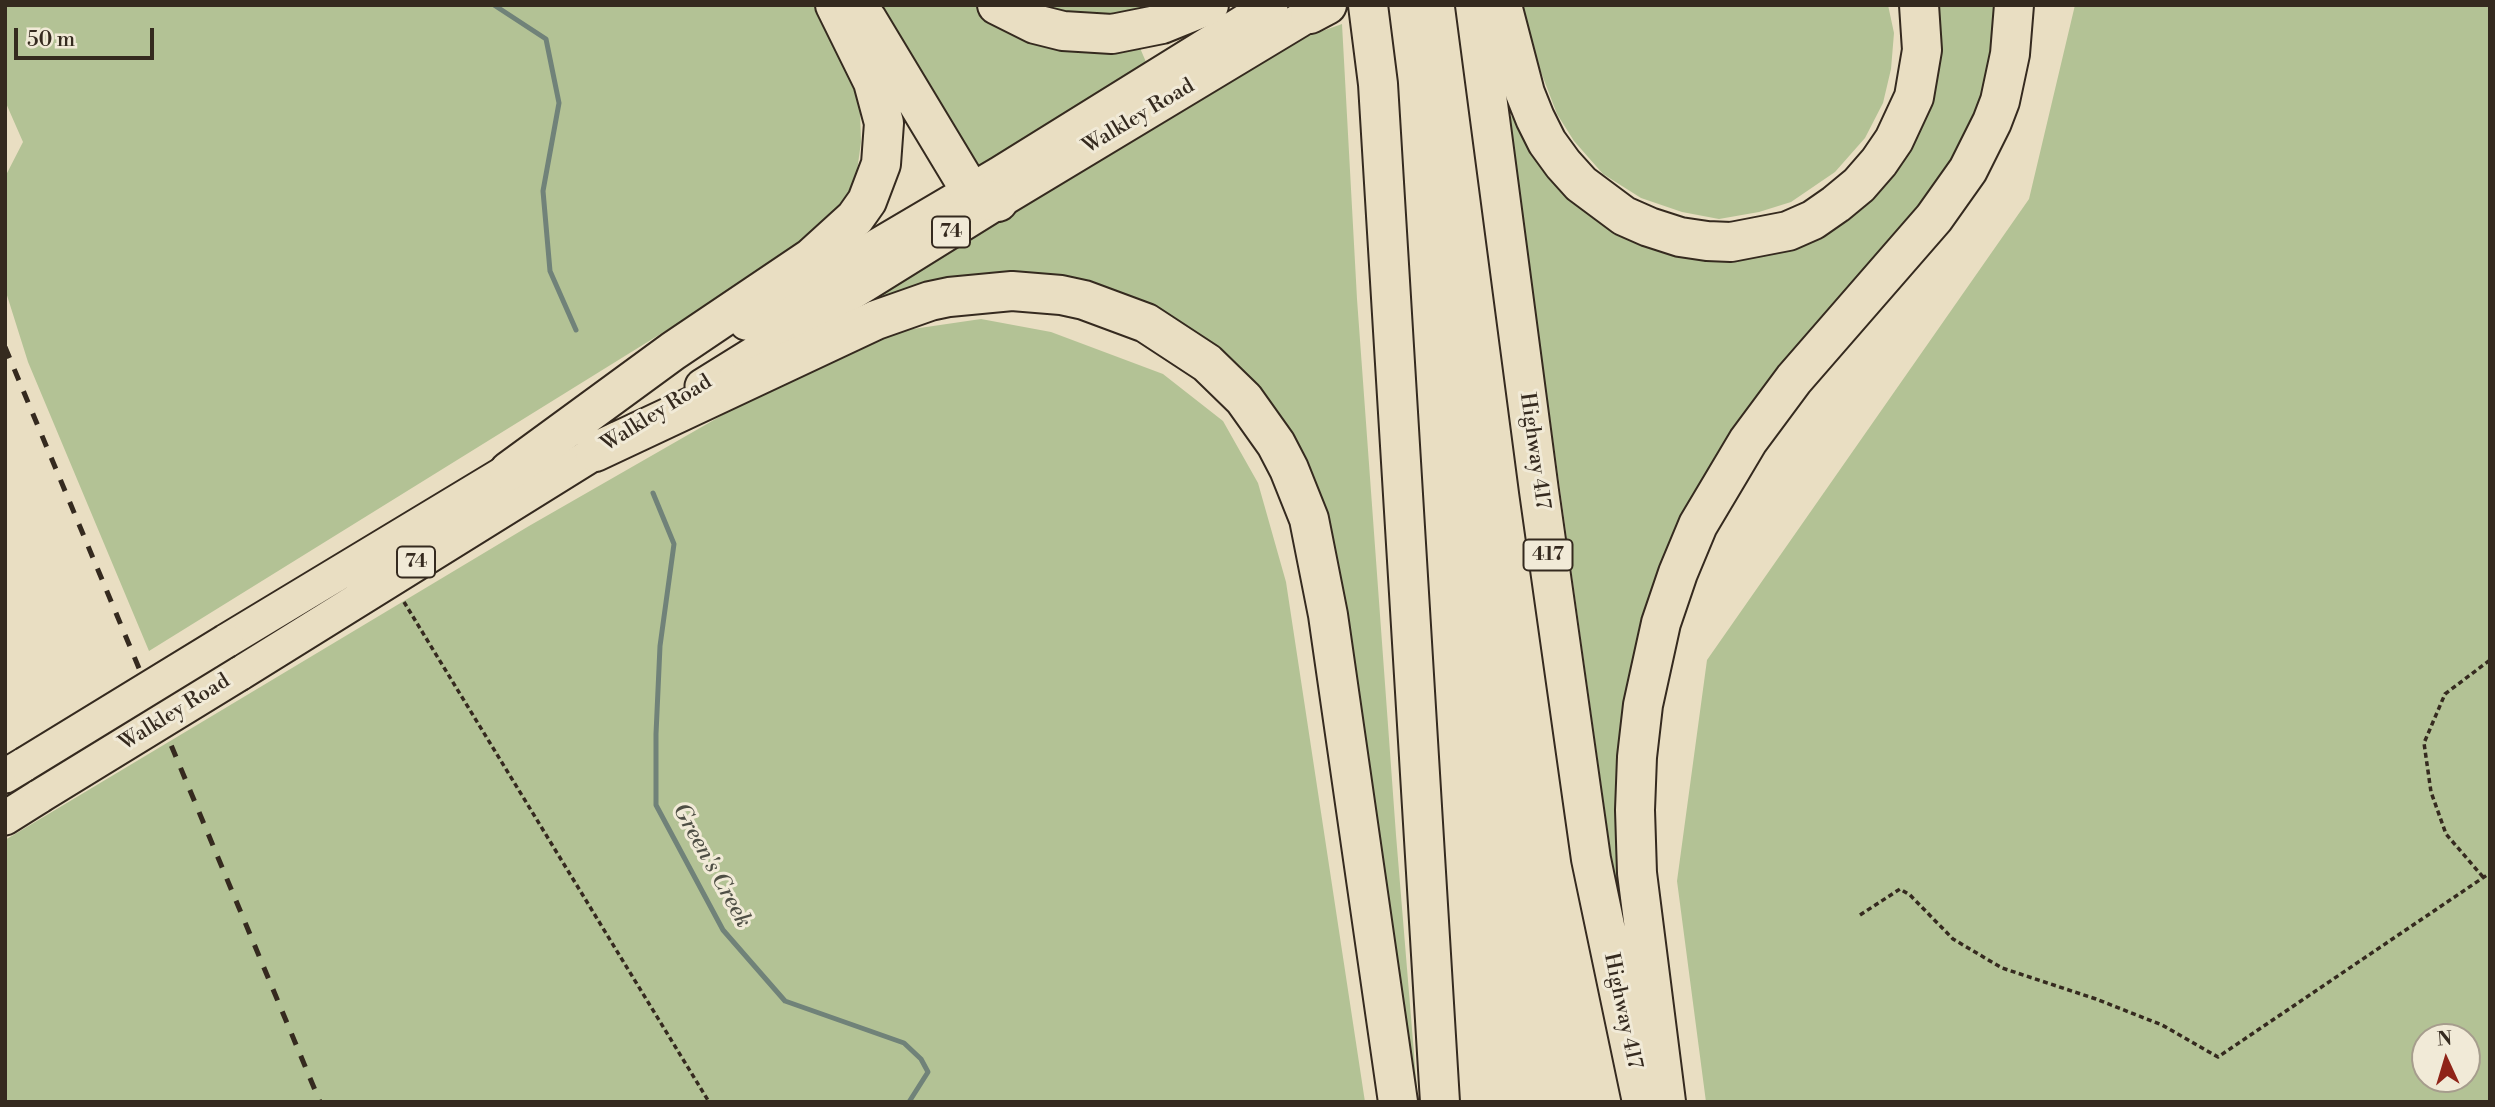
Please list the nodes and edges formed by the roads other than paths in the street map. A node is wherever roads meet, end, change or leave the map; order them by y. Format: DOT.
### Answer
graph roads {
  1 [pos="835,5"];
  2 [pos="859,5"];
  3 [pos="997,5"];
  4 [pos="1209,5"];
  5 [pos="1271,5"];
  6 [pos="1353,5"];
  7 [pos="1368,5"];
  8 [pos="1475,5"];
  9 [pos="1502,5"];
  10 [pos="1919,5"];
  11 [pos="2014,5"];
  12 [pos="1319,10"];
  13 [pos="1384,183"];
  14 [pos="984,196"];
  15 [pos="595,452"];
  16 [pos="509,471"];
  17 [pos="15,770"];
  18 [pos="5,818"];
  19 [pos="1398,1102"];
  20 [pos="1440,1102"];
  21 [pos="1642,1102"];
  22 [pos="1666,1102"];
  1 -- 16 [label="highway"];
  2 -- 14 [label="highway"];
  3 -- 4 [label="highway"];
  5 -- 14 [label="main road, Walkley Road / 74"];
  6 -- 13 [label="highway"];
  7 -- 13 [label="highway"];
  8 -- 21 [label="highway, Highway 417 / 417"];
  9 -- 10 [label="highway"];
  11 -- 22 [label="highway"];
  12 -- 14 [label="main road, Walkley Road / 74"];
  13 -- 20 [label="highway"];
  14 -- 15 [label="main road, Walkley Road / 74"];
  14 -- 16 [label="main road, Walkley Road / 74"];
  15 -- 18 [label="main road, Walkley Road / 74, bridge"];
  15 -- 19 [label="highway"];
  16 -- 17 [label="main road, Walkley Road / 74, bridge"];
}
